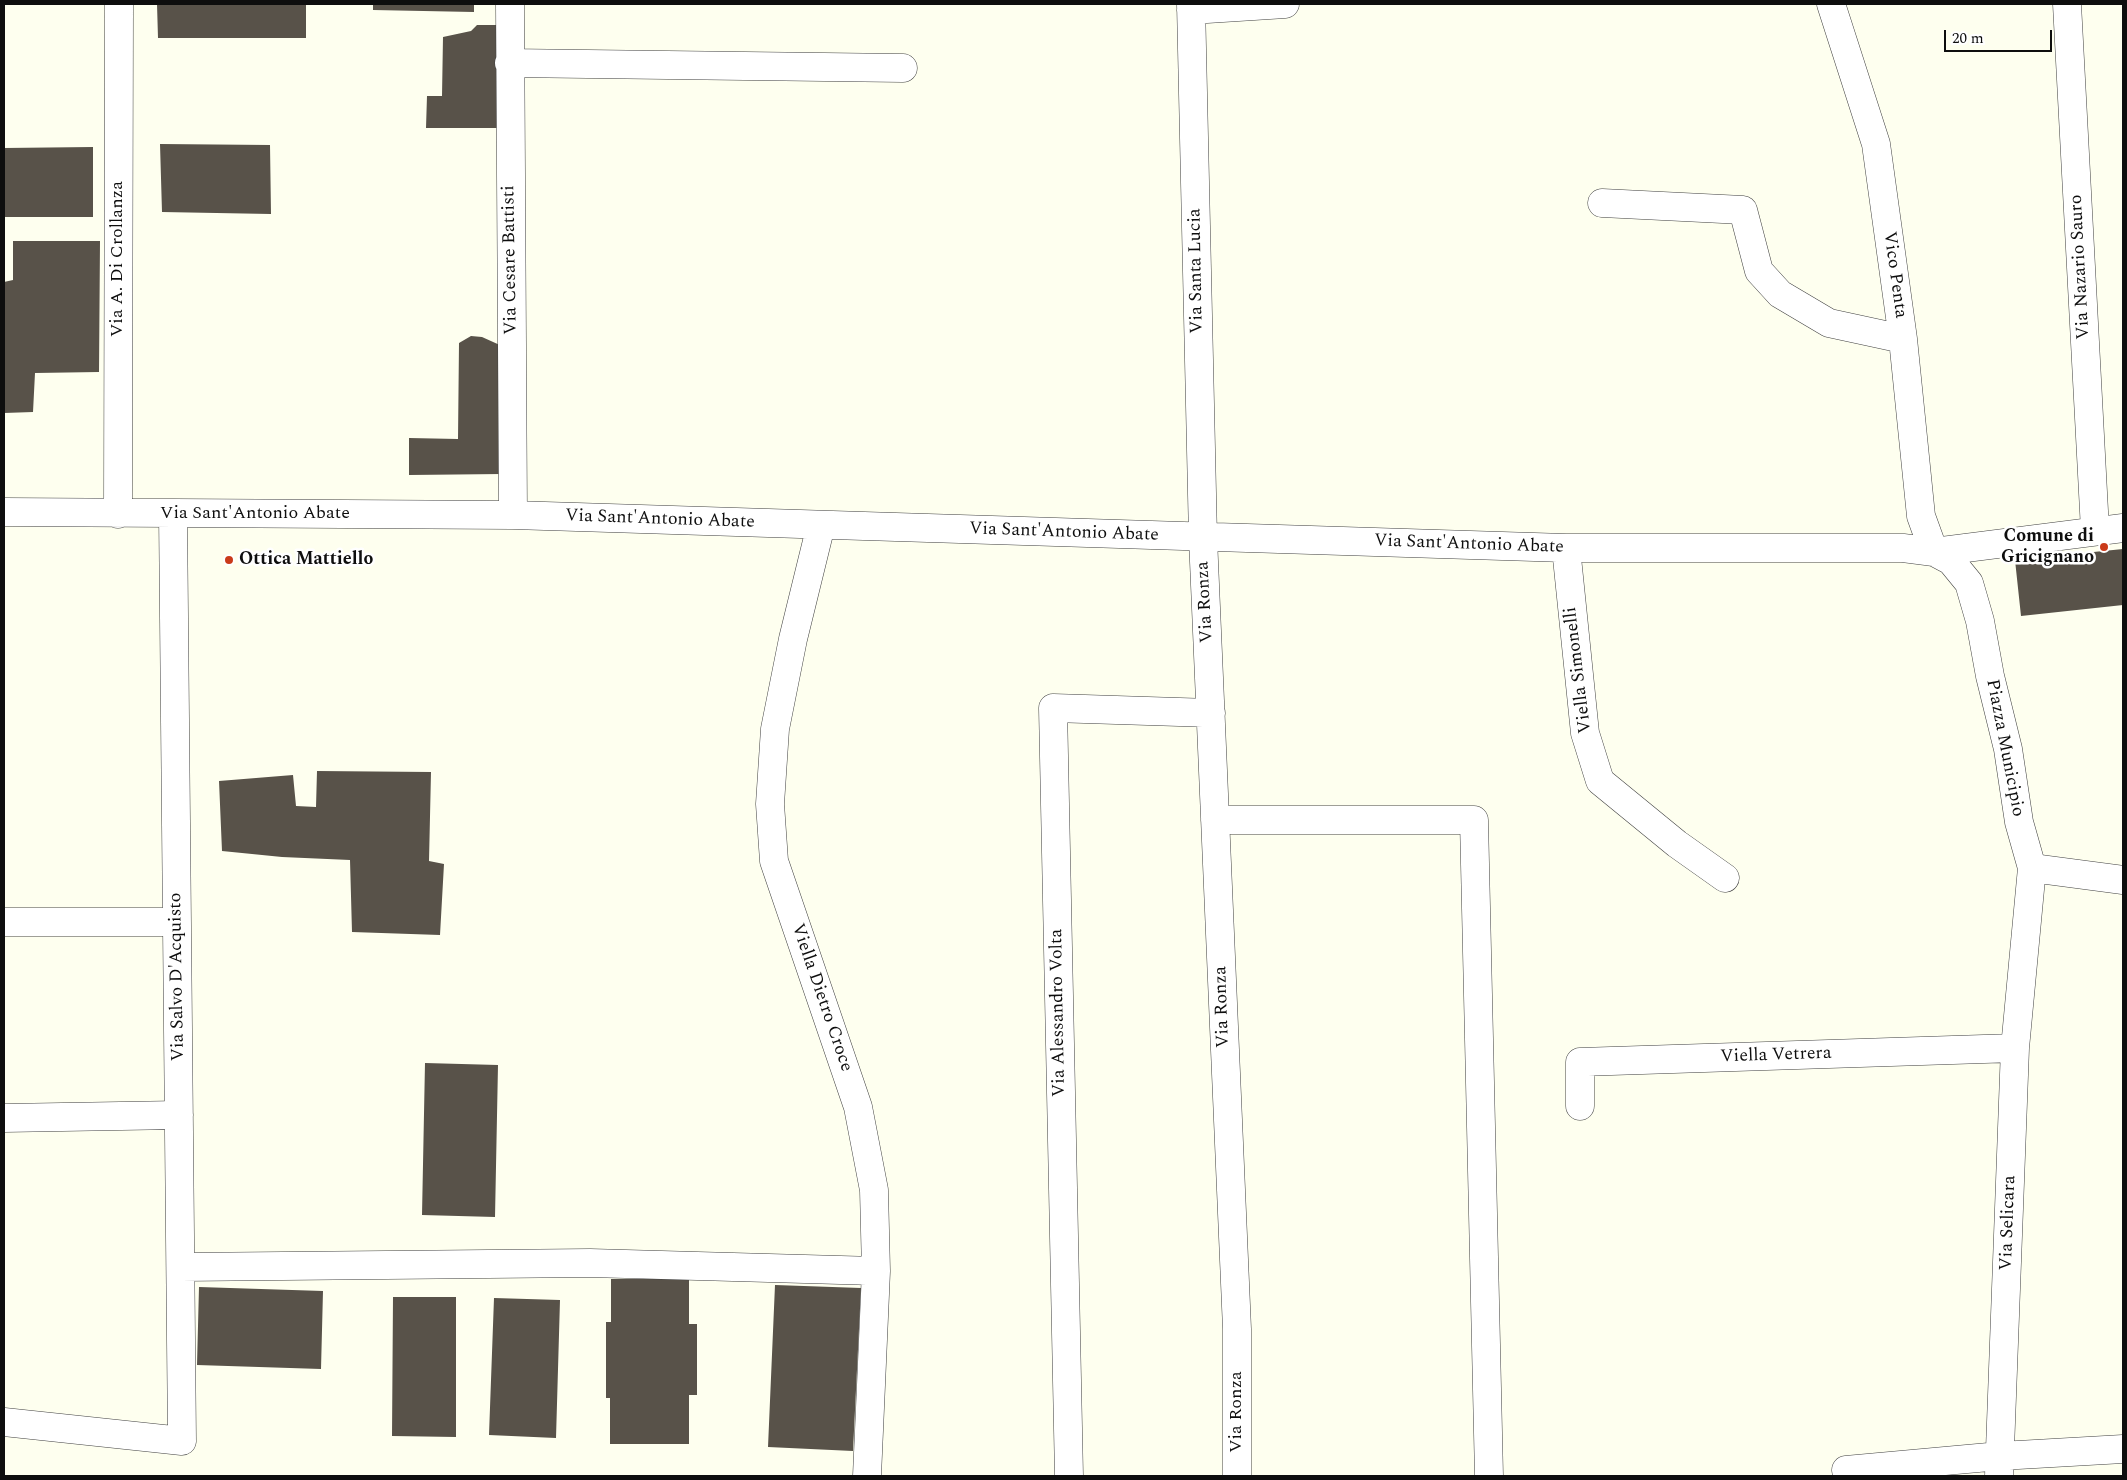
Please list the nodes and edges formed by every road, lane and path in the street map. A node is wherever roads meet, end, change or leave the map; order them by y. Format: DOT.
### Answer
graph roads {
  1 [pos="119,4"];
  2 [pos="510,4"];
  3 [pos="1285,4"];
  4 [pos="1831,4"];
  5 [pos="2067,4"];
  6 [pos="1191,7"];
  7 [pos="509,64"];
  8 [pos="903,68"];
  9 [pos="1602,203"];
  10 [pos="1903,339"];
  11 [pos="4,512"];
  12 [pos="173,513"];
  13 [pos="118,514"];
  14 [pos="513,516"];
  15 [pos="821,525"];
  16 [pos="2123,528"];
  17 [pos="2095,530"];
  18 [pos="1203,538"];
  19 [pos="1566,548"];
  20 [pos="1934,552"];
  21 [pos="1210,713"];
  22 [pos="1215,820"];
  23 [pos="2032,868"];
  24 [pos="1725,878"];
  25 [pos="2123,880"];
  26 [pos="4,922"];
  27 [pos="177,922"];
  28 [pos="2015,1048"];
  29 [pos="1580,1106"];
  30 [pos="179,1115"];
  31 [pos="4,1118"];
  32 [pos="181,1266"];
  33 [pos="876,1272"];
  34 [pos="4,1422"];
  35 [pos="2123,1449"];
  36 [pos="2000,1466"];
  37 [pos="1846,1470"];
  38 [pos="867,1476"];
  39 [pos="1069,1476"];
  40 [pos="1237,1476"];
  41 [pos="1490,1476"];
  1 -- 13 [label="street, Via A. Di Crollanza"];
  2 -- 7 [label="street, Via Cesare Battisti"];
  3 -- 6 [label="street"];
  4 -- 10 [label="street, Vico Penta"];
  5 -- 17 [label="street, Via Nazario Sauro"];
  6 -- 18 [label="street, Via Santa Lucia"];
  7 -- 8 [label="street"];
  7 -- 14 [label="street, Via Cesare Battisti"];
  9 -- 10 [label="street"];
  10 -- 20 [label="street, Vico Penta"];
  11 -- 13 [label="street, Via Sant'Antonio Abate"];
  12 -- 13 [label="street, Via Sant'Antonio Abate"];
  12 -- 14 [label="street, Via Sant'Antonio Abate"];
  12 -- 27 [label="street, Via Salvo D'Acquisto"];
  14 -- 15 [label="street, Via Sant'Antonio Abate"];
  15 -- 18 [label="street, Via Sant'Antonio Abate"];
  15 -- 33 [label="street, Viella Dietro Croce"];
  16 -- 17 [label="street, Via Sant'Antonio Abate"];
  17 -- 20 [label="street, Via Sant'Antonio Abate"];
  18 -- 19 [label="street, Via Sant'Antonio Abate"];
  18 -- 21 [label="street, Via Ronza"];
  19 -- 20 [label="street, Via Sant'Antonio Abate"];
  19 -- 24 [label="street, Viella Simonelli"];
  20 -- 23 [label="street, Piazza Municipio"];
  21 -- 22 [label="street, Via Ronza"];
  21 -- 39 [label="street, Via Alessandro Volta"];
  22 -- 40 [label="street, Via Ronza"];
  22 -- 41 [label="street"];
  23 -- 25 [label="street"];
  23 -- 28 [label="street, Via Selicara"];
  26 -- 27 [label="street"];
  27 -- 30 [label="street, Via Salvo D'Acquisto"];
  28 -- 29 [label="street, Viella Vetrera"];
  28 -- 36 [label="street, Via Selicara"];
  30 -- 31 [label="street"];
  30 -- 32 [label="street, Via Salvo D'Acquisto"];
  32 -- 33 [label="street"];
  32 -- 34 [label="street, Via Salvo D'Acquisto"];
  33 -- 38 [label="street, Viella Dietro Croce"];
  35 -- 36 [label="street"];
  36 -- 37 [label="street"];
}
